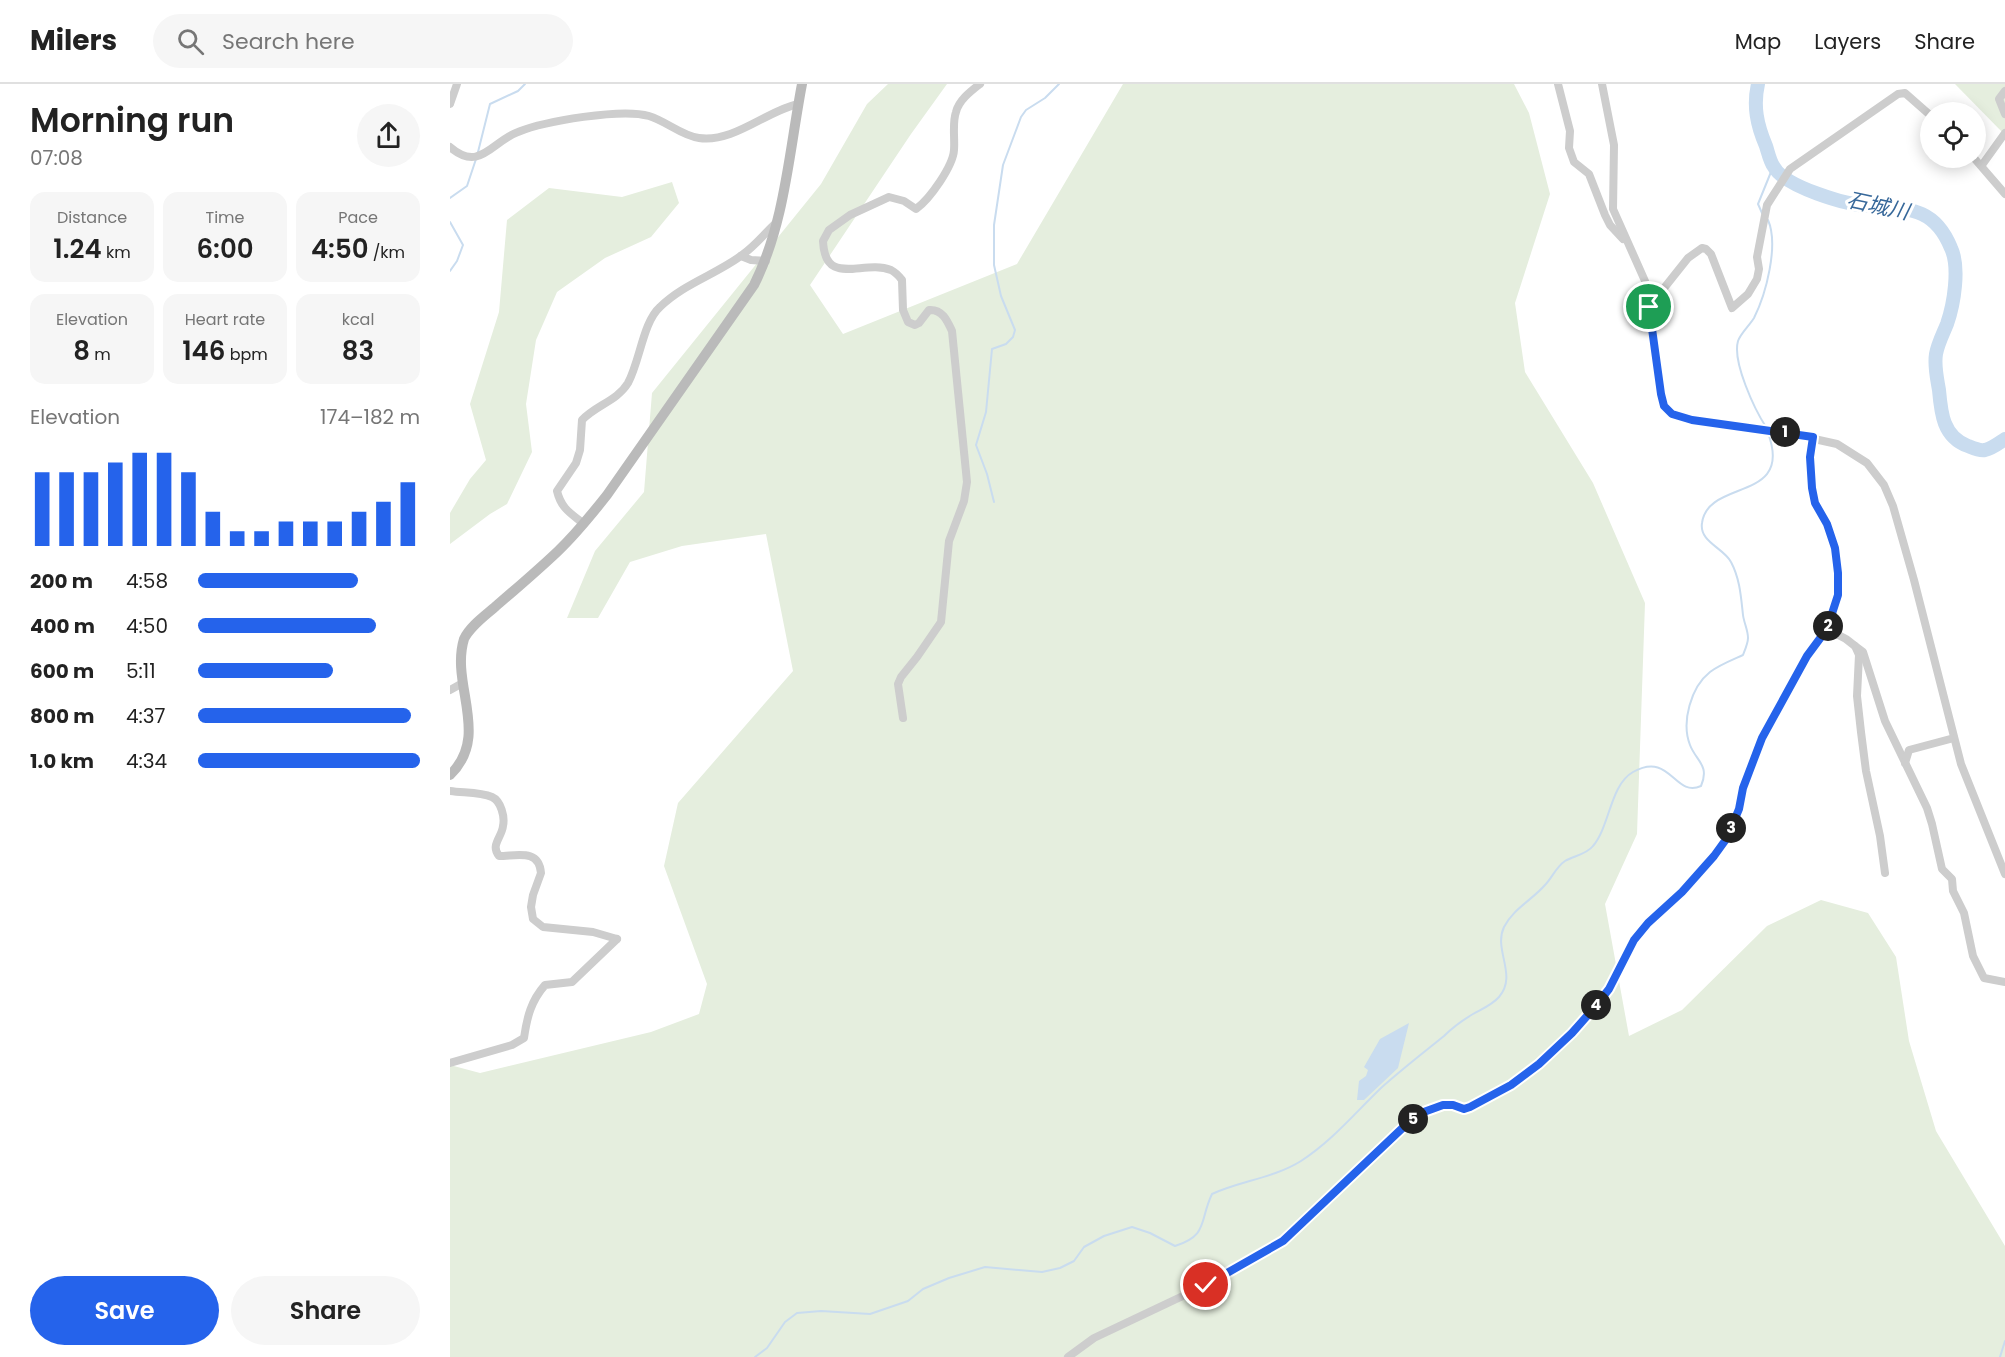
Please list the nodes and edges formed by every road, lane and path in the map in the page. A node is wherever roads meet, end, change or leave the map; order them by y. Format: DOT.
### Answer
graph roads {
  1 [pos="457,84"];
  2 [pos="802,84"];
  3 [pos="980,84"];
  4 [pos="1558,84"];
  5 [pos="1602,84"];
  6 [pos="2005,91"];
  7 [pos="450,104"];
  8 [pos="798,104"];
  9 [pos="1920,106"];
  10 [pos="2005,114"];
  11 [pos="2005,133"];
  12 [pos="450,147"];
  13 [pos="1986,159"];
  14 [pos="1984,168"];
  15 [pos="2005,194"];
  16 [pos="778,220"];
  17 [pos="1628,243"];
  18 [pos="741,256"];
  19 [pos="766,261"];
  20 [pos="1649,307"];
  21 [pos="1813,437"];
  22 [pos="584,524"];
  23 [pos="1827,629"];
  24 [pos="1855,646"];
  25 [pos="455,688"];
  26 [pos="903,718"];
  27 [pos="1954,738"];
  28 [pos="1905,763"];
  29 [pos="450,775"];
  30 [pos="450,791"];
  31 [pos="1885,873"];
  32 [pos="2005,874"];
  33 [pos="2005,982"];
  34 [pos="450,1063"];
  35 [pos="1068,1357"];
  1 -- 7 [label="street"];
  2 -- 8 [label="street"];
  3 -- 26 [label="street"];
  4 -- 17 [label="street"];
  5 -- 17 [label="street"];
  6 -- 10 [label="street"];
  8 -- 12 [label="street"];
  8 -- 16 [label="street"];
  9 -- 20 [label="street"];
  11 -- 13 [label="street"];
  14 -- 15 [label="street"];
  16 -- 18 [label="street"];
  16 -- 19 [label="street"];
  17 -- 20 [label="street"];
  18 -- 19 [label="street"];
  18 -- 22 [label="street"];
  19 -- 22 [label="street"];
  20 -- 21 [label="street"];
  21 -- 23 [label="street"];
  21 -- 27 [label="street"];
  22 -- 25 [label="street"];
  23 -- 24 [label="street"];
  23 -- 35 [label="street"];
  24 -- 28 [label="street"];
  24 -- 31 [label="street"];
  25 -- 29 [label="street"];
  27 -- 28 [label="street"];
  27 -- 32 [label="street"];
  28 -- 33 [label="street"];
  30 -- 34 [label="street"];
}
